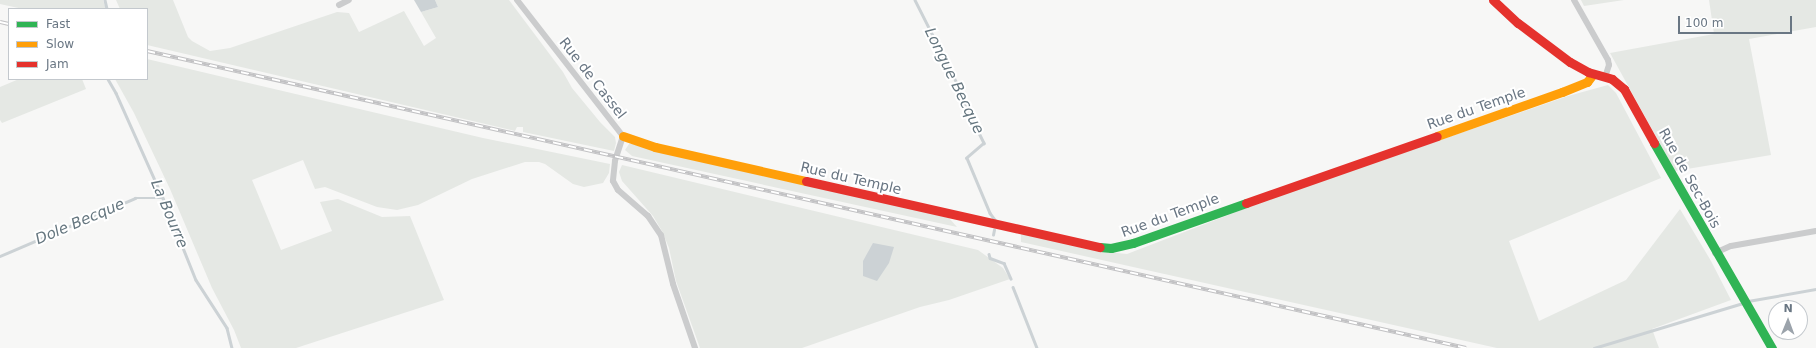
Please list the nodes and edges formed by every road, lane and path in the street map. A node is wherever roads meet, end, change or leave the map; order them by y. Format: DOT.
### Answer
graph roads {
  1 [pos="349,0"];
  2 [pos="517,0"];
  3 [pos="1494,0"];
  4 [pos="1574,0"];
  5 [pos="339,5"];
  6 [pos="1593,74"];
  7 [pos="1605,77"];
  8 [pos="623,136"];
  9 [pos="1816,232"];
  10 [pos="1715,253"];
  11 [pos="695,348"];
  12 [pos="1772,348"];
  1 -- 5 [label="street"];
  2 -- 8 [label="street, Rue de Cassel"];
  3 -- 6 [label="street, Rue de Sec-Bois"];
  4 -- 7 [label="street"];
  6 -- 7 [label="street, Rue de Sec-Bois"];
  6 -- 8 [label="street, Rue du Temple"];
  7 -- 10 [label="street, Rue de Sec-Bois"];
  8 -- 11 [label="street, Rue de Cassel"];
  9 -- 10 [label="street"];
  10 -- 12 [label="street, Rue de Sec-Bois"];
}
